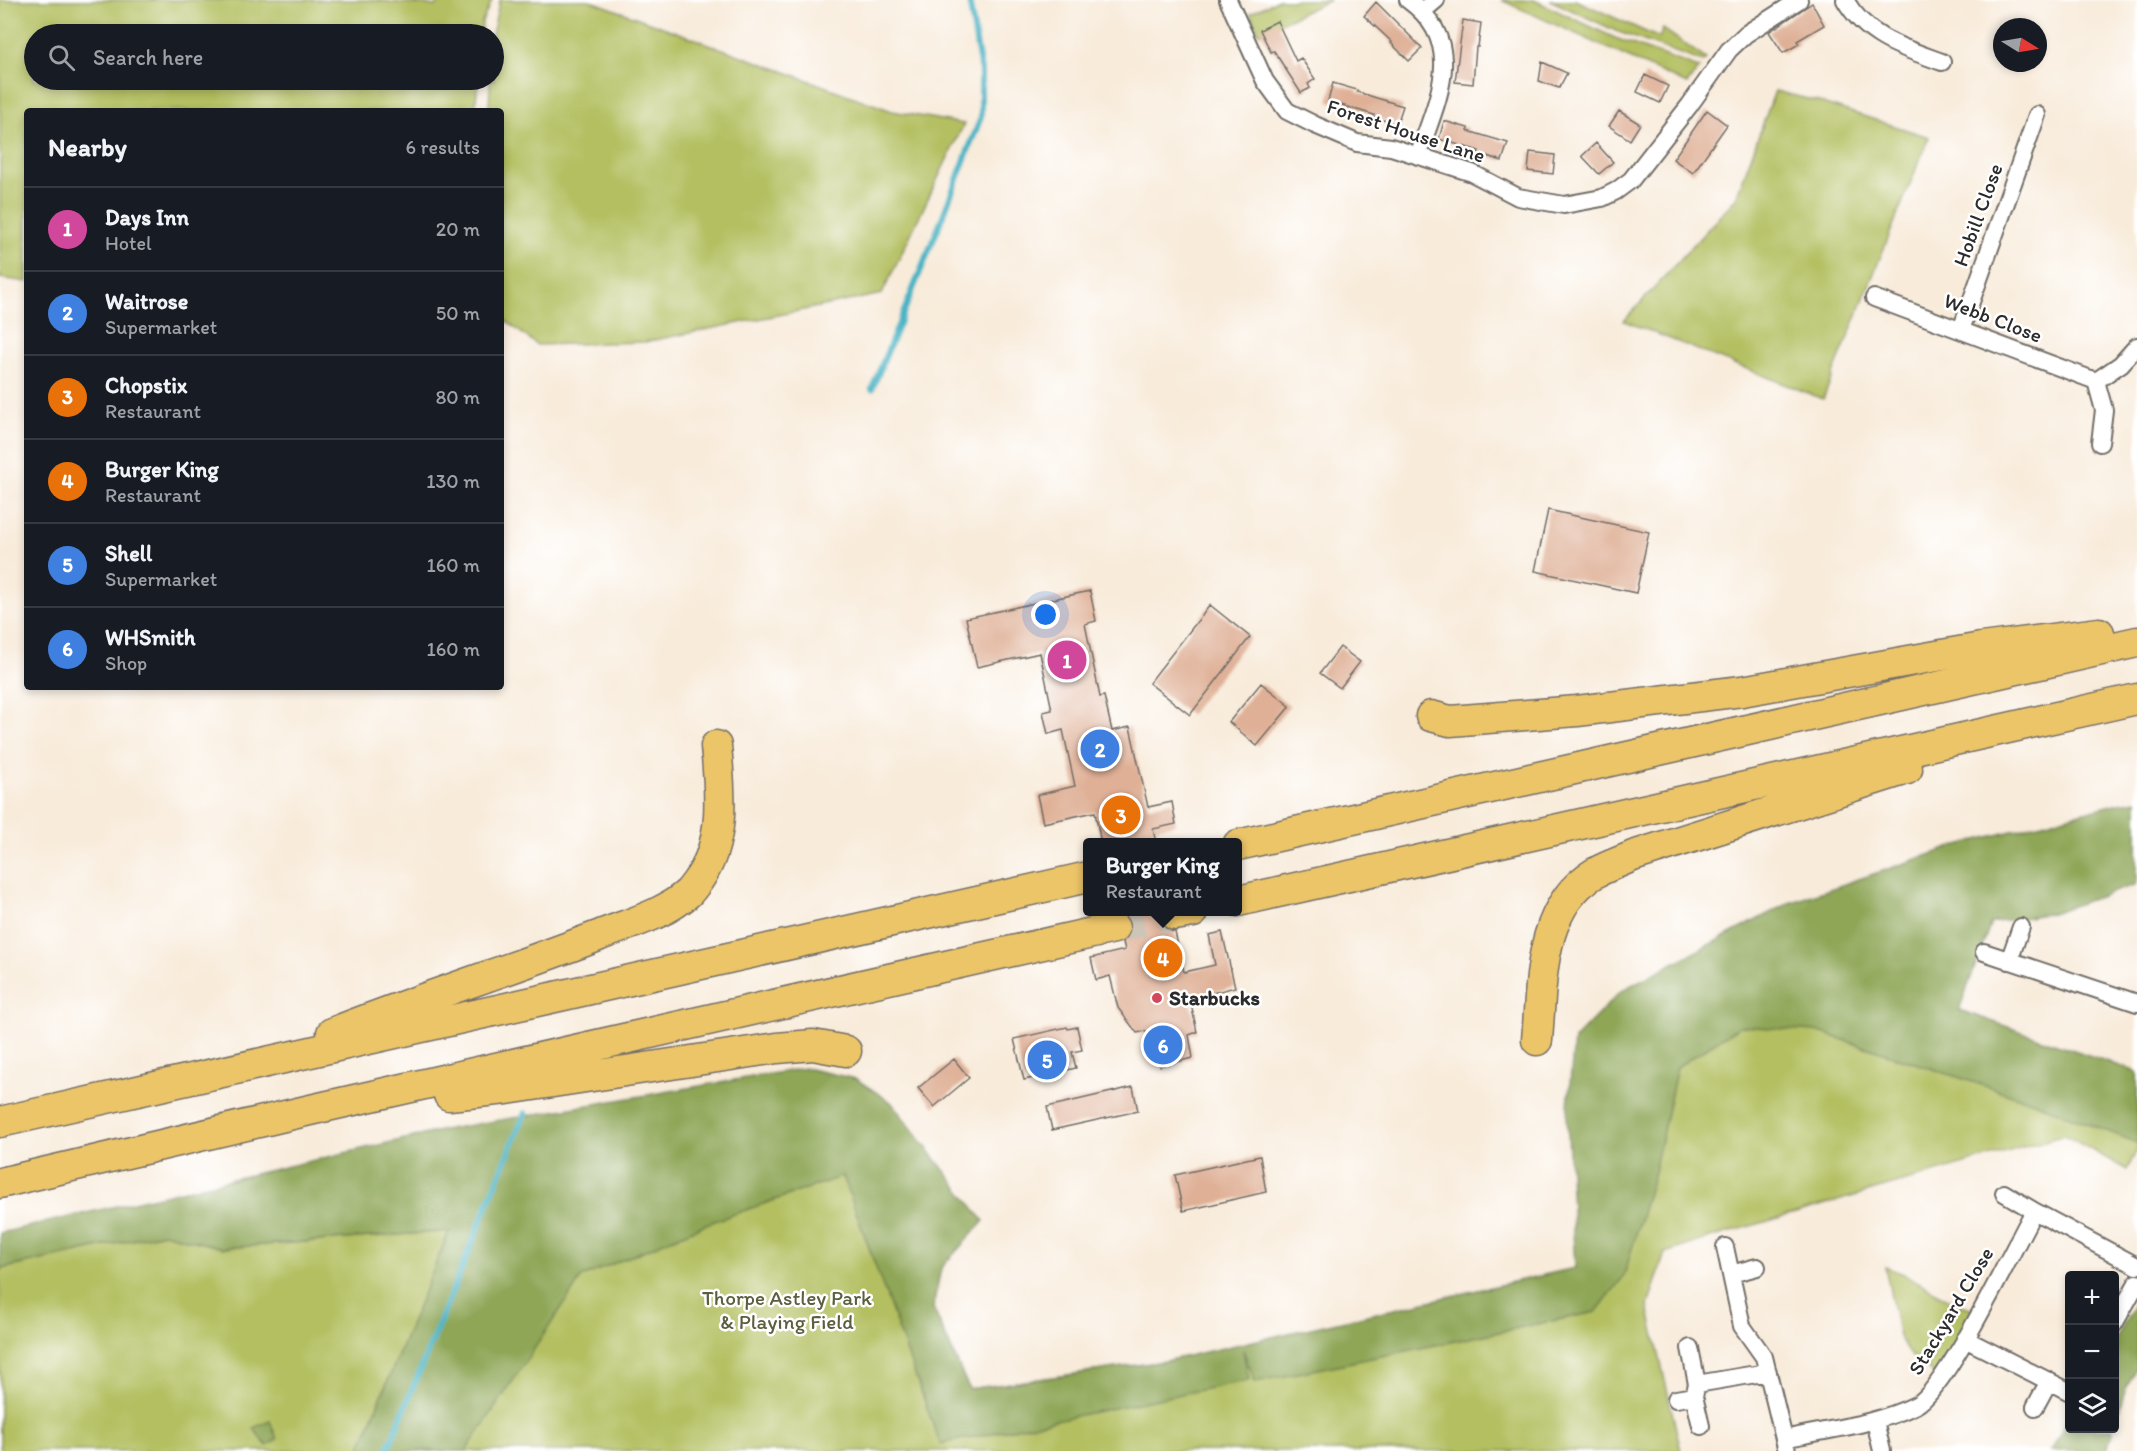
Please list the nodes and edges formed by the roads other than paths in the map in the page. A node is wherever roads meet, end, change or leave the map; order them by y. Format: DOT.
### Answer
graph roads {
  1 [pos="1228,0"];
  2 [pos="1408,0"];
  3 [pos="1799,0"];
  4 [pos="1845,0"];
  5 [pos="1429,5"];
  6 [pos="1942,62"];
  7 [pos="2037,115"];
  8 [pos="1418,156"];
  9 [pos="1874,298"];
  10 [pos="1961,330"];
  11 [pos="2137,346"];
  12 [pos="2096,381"];
  13 [pos="2100,443"];
  14 [pos="2137,628"];
  15 [pos="2137,642"];
  16 [pos="2137,699"];
  17 [pos="1431,716"];
  18 [pos="2046,720"];
  19 [pos="716,746"];
  20 [pos="1242,844"];
  21 [pos="1083,878"];
  22 [pos="1242,900"];
  23 [pos="2021,927"];
  24 [pos="1114,928"];
  25 [pos="1984,952"];
  26 [pos="2009,961"];
  27 [pos="2137,1003"];
  28 [pos="1537,1040"];
  29 [pos="846,1051"];
  30 [pos="237,1070"];
  31 [pos="310,1110"];
  32 [pos="0,1122"];
  33 [pos="0,1183"];
  34 [pos="2004,1193"];
  35 [pos="2034,1211"];
  36 [pos="1725,1247"];
  37 [pos="2137,1266"];
  38 [pos="1757,1267"];
  39 [pos="1731,1274"];
  40 [pos="2137,1283"];
  41 [pos="2119,1317"];
  42 [pos="1965,1339"];
  43 [pos="1690,1348"];
  44 [pos="1768,1372"];
  45 [pos="2049,1381"];
  46 [pos="2065,1389"];
  47 [pos="1695,1390"];
  48 [pos="1676,1400"];
  49 [pos="2035,1407"];
  50 [pos="1875,1421"];
  51 [pos="1701,1426"];
  52 [pos="1785,1445"];
  53 [pos="1882,1451"];
  1 -- 8 [label="street, Forest House Lane"];
  2 -- 5 [label="street"];
  3 -- 8 [label="street, Forest House Lane"];
  4 -- 6 [label="street"];
  5 -- 8 [label="street"];
  7 -- 10 [label="street, Hobill Close"];
  9 -- 10 [label="street, Webb Close"];
  10 -- 12 [label="street, Webb Close"];
  11 -- 12 [label="street"];
  12 -- 13 [label="street"];
  14 -- 17 [label="highway"];
  15 -- 20 [label="highway"];
  16 -- 18 [label="highway"];
  18 -- 22 [label="highway"];
  18 -- 28 [label="highway"];
  19 -- 30 [label="highway"];
  21 -- 30 [label="highway"];
  23 -- 26 [label="street"];
  24 -- 31 [label="highway"];
  25 -- 26 [label="street"];
  26 -- 27 [label="street"];
  29 -- 31 [label="highway"];
  30 -- 32 [label="highway"];
  31 -- 33 [label="highway"];
  34 -- 35 [label="street"];
  35 -- 37 [label="street"];
  35 -- 42 [label="street, Stackyard Close"];
  36 -- 39 [label="street"];
  38 -- 39 [label="street"];
  39 -- 44 [label="street"];
  40 -- 41 [label="street"];
  42 -- 45 [label="street"];
  42 -- 50 [label="street, Stackyard Close"];
  43 -- 47 [label="street"];
  44 -- 47 [label="street"];
  44 -- 52 [label="street"];
  45 -- 46 [label="street"];
  45 -- 49 [label="street"];
  47 -- 48 [label="street"];
  47 -- 51 [label="street"];
  50 -- 52 [label="street, Stackyard Close"];
  50 -- 53 [label="street"];
}
